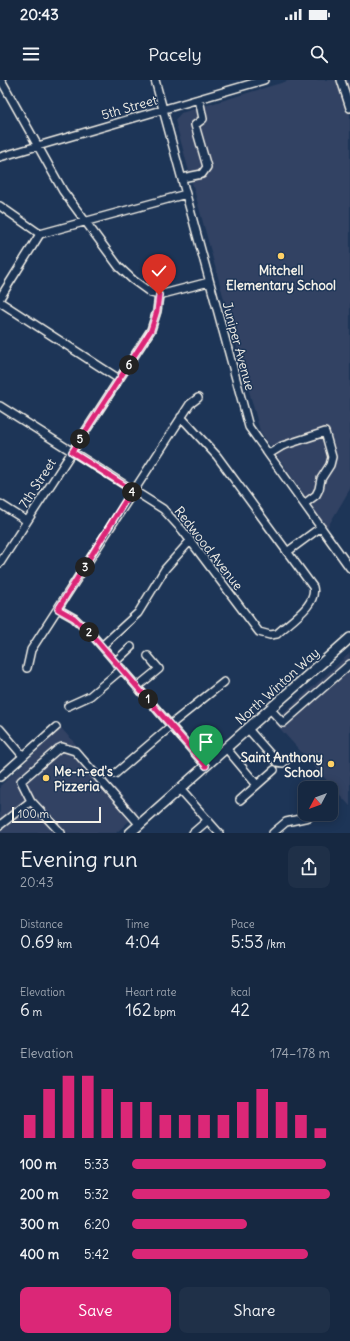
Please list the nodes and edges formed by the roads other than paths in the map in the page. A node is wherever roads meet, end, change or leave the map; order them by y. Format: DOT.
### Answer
graph roads {
  1 [pos="1,80"];
  2 [pos="155,80"];
  3 [pos="262,80"];
  4 [pos="341,80"];
  5 [pos="198,99"];
  6 [pos="350,108"];
  7 [pos="163,110"];
  8 [pos="38,147"];
  9 [pos="0,158"];
  10 [pos="182,178"];
  11 [pos="186,194"];
  12 [pos="0,206"];
  13 [pos="85,222"];
  14 [pos="40,234"];
  15 [pos="209,282"];
  16 [pos="159,295"];
  17 [pos="0,298"];
  18 [pos="0,302"];
  19 [pos="119,379"];
  20 [pos="198,398"];
  21 [pos="0,406"];
  22 [pos="182,417"];
  23 [pos="72,452"];
  24 [pos="269,454"];
  25 [pos="132,490"];
  26 [pos="0,504"];
  27 [pos="304,504"];
  28 [pos="27,521"];
  29 [pos="321,528"];
  30 [pos="190,540"];
  31 [pos="287,552"];
  32 [pos="0,563"];
  33 [pos="350,568"];
  34 [pos="58,609"];
  35 [pos="350,638"];
  36 [pos="102,646"];
  37 [pos="131,647"];
  38 [pos="148,656"];
  39 [pos="115,662"];
  40 [pos="350,664"];
  41 [pos="27,668"];
  42 [pos="122,669"];
  43 [pos="224,682"];
  44 [pos="137,687"];
  45 [pos="68,706"];
  46 [pos="270,709"];
  47 [pos="170,726"];
  48 [pos="56,727"];
  49 [pos="0,729"];
  50 [pos="248,729"];
  51 [pos="226,748"];
  52 [pos="23,756"];
  53 [pos="287,759"];
  54 [pos="206,766"];
  55 [pos="274,770"];
  56 [pos="115,774"];
  57 [pos="0,777"];
  58 [pos="257,785"];
  59 [pos="180,789"];
  60 [pos="31,800"];
  61 [pos="240,800"];
  62 [pos="298,819"];
  63 [pos="208,820"];
  64 [pos="0,825"];
  65 [pos="135,830"];
  66 [pos="61,833"];
  67 [pos="193,833"];
  68 [pos="219,833"];
  69 [pos="273,833"];
  1 -- 8 [label="street"];
  2 -- 7 [label="street, Juniper Avenue"];
  3 -- 5 [label="street, 5th Street"];
  4 -- 6 [label="street"];
  5 -- 7 [label="street, 5th Street"];
  5 -- 10 [label="street"];
  7 -- 8 [label="street, 5th Street"];
  7 -- 10 [label="street, Juniper Avenue"];
  8 -- 9 [label="street, 5th Street"];
  8 -- 13 [label="street"];
  10 -- 11 [label="street, Juniper Avenue"];
  11 -- 13 [label="street"];
  11 -- 15 [label="street, Juniper Avenue"];
  12 -- 14 [label="street"];
  13 -- 14 [label="street"];
  13 -- 16 [label="street"];
  14 -- 17 [label="street"];
  15 -- 16 [label="street"];
  15 -- 24 [label="street, Juniper Avenue"];
  16 -- 19 [label="street, 7th Street"];
  18 -- 19 [label="street"];
  19 -- 23 [label="street, 7th Street"];
  20 -- 22 [label="street"];
  21 -- 23 [label="street, Redwood Avenue"];
  22 -- 25 [label="street"];
  22 -- 31 [label="street"];
  23 -- 25 [label="street, Redwood Avenue"];
  23 -- 28 [label="street, 7th Street"];
  24 -- 27 [label="street, Juniper Avenue"];
  24 -- 27 [label="street"];
  25 -- 30 [label="street, Redwood Avenue"];
  25 -- 34 [label="street"];
  26 -- 28 [label="street"];
  27 -- 29 [label="street, Juniper Avenue"];
  28 -- 32 [label="street, 7th Street"];
  29 -- 31 [label="street"];
  29 -- 33 [label="street, Juniper Avenue"];
  30 -- 31 [label="street, Redwood Avenue"];
  30 -- 36 [label="street"];
  34 -- 36 [label="street"];
  34 -- 41 [label="street"];
  35 -- 46 [label="main road, North Winton Way"];
  36 -- 39 [label="street"];
  37 -- 39 [label="street"];
  38 -- 44 [label="street"];
  39 -- 42 [label="street"];
  40 -- 46 [label="street"];
  42 -- 44 [label="street"];
  42 -- 45 [label="street"];
  43 -- 47 [label="street"];
  44 -- 47 [label="street"];
  46 -- 50 [label="main road, North Winton Way"];
  47 -- 54 [label="street"];
  47 -- 56 [label="street"];
  48 -- 52 [label="street"];
  49 -- 52 [label="street"];
  50 -- 51 [label="main road, North Winton Way"];
  50 -- 53 [label="street"];
  51 -- 54 [label="main road, North Winton Way"];
  51 -- 58 [label="street"];
  52 -- 57 [label="street"];
  54 -- 59 [label="main road, North Winton Way"];
  55 -- 58 [label="street"];
  58 -- 61 [label="street"];
  59 -- 63 [label="street"];
  59 -- 65 [label="main road, North Winton Way"];
  60 -- 64 [label="street"];
  60 -- 65 [label="street"];
  60 -- 66 [label="street"];
  62 -- 69 [label="street"];
  63 -- 67 [label="street"];
  63 -- 68 [label="street"];
}
